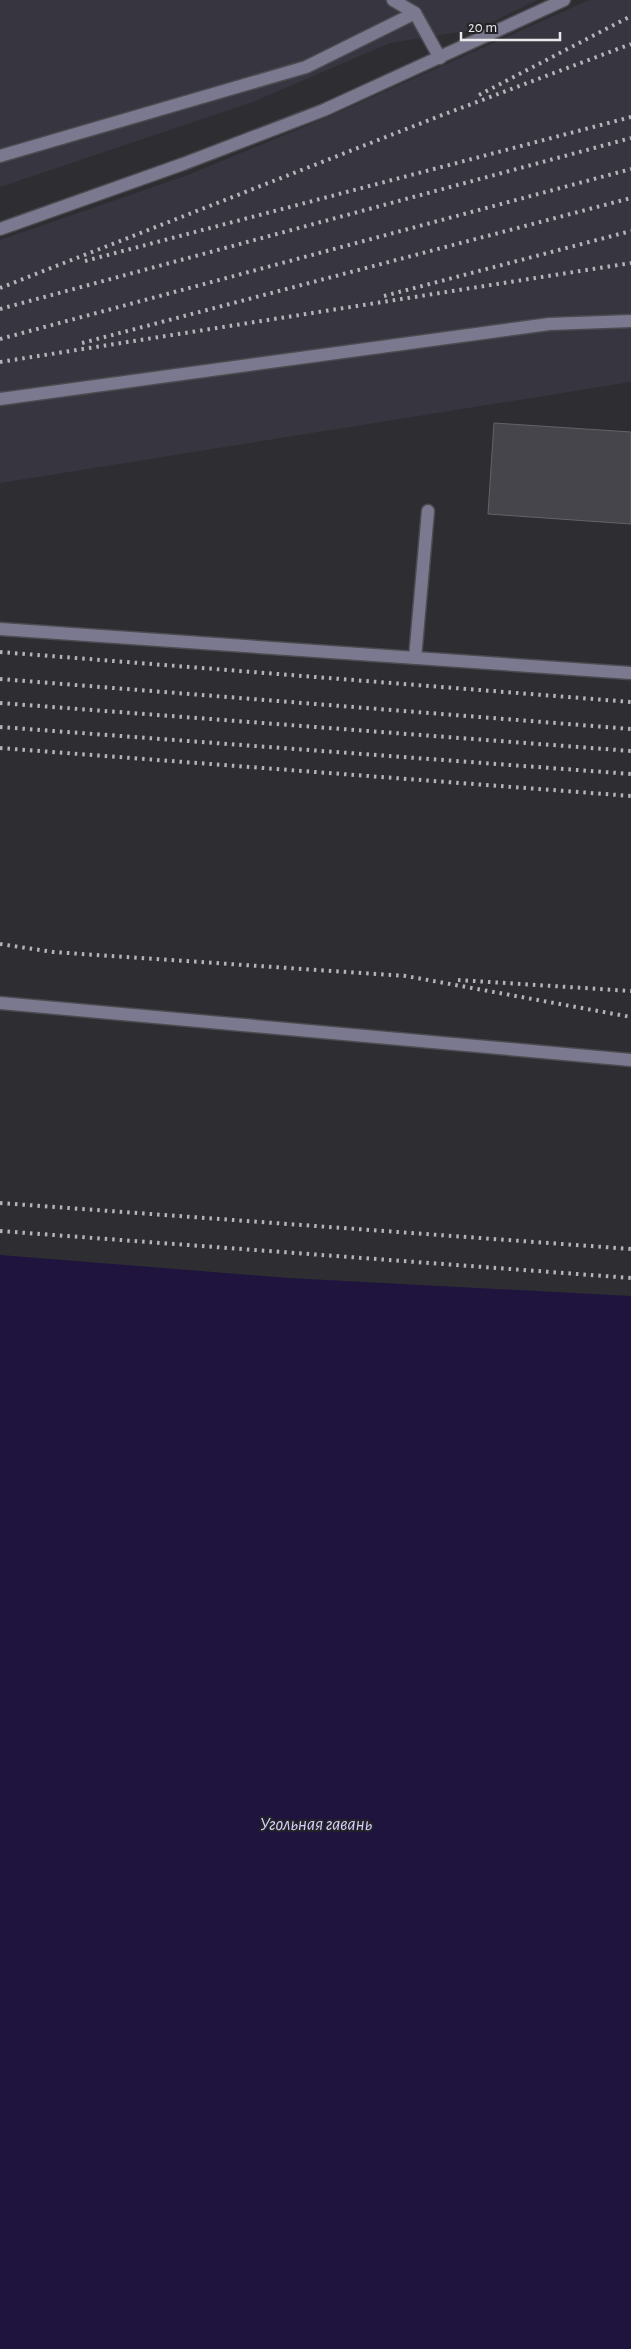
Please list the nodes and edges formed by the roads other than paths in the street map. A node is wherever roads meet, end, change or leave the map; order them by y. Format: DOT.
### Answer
graph roads {
  1 [pos="393,0"];
  2 [pos="564,0"];
  3 [pos="415,13"];
  4 [pos="440,58"];
  5 [pos="0,156"];
  6 [pos="0,229"];
  7 [pos="631,321"];
  8 [pos="0,399"];
  9 [pos="428,511"];
  10 [pos="0,629"];
  11 [pos="414,658"];
  12 [pos="631,673"];
  13 [pos="0,1003"];
  14 [pos="631,1060"];
  1 -- 3 [label="lane"];
  2 -- 4 [label="lane"];
  3 -- 4 [label="lane"];
  3 -- 5 [label="lane"];
  4 -- 6 [label="lane"];
  7 -- 8 [label="lane"];
  9 -- 11 [label="lane"];
  10 -- 11 [label="lane"];
  11 -- 12 [label="lane"];
  13 -- 14 [label="lane"];
}
